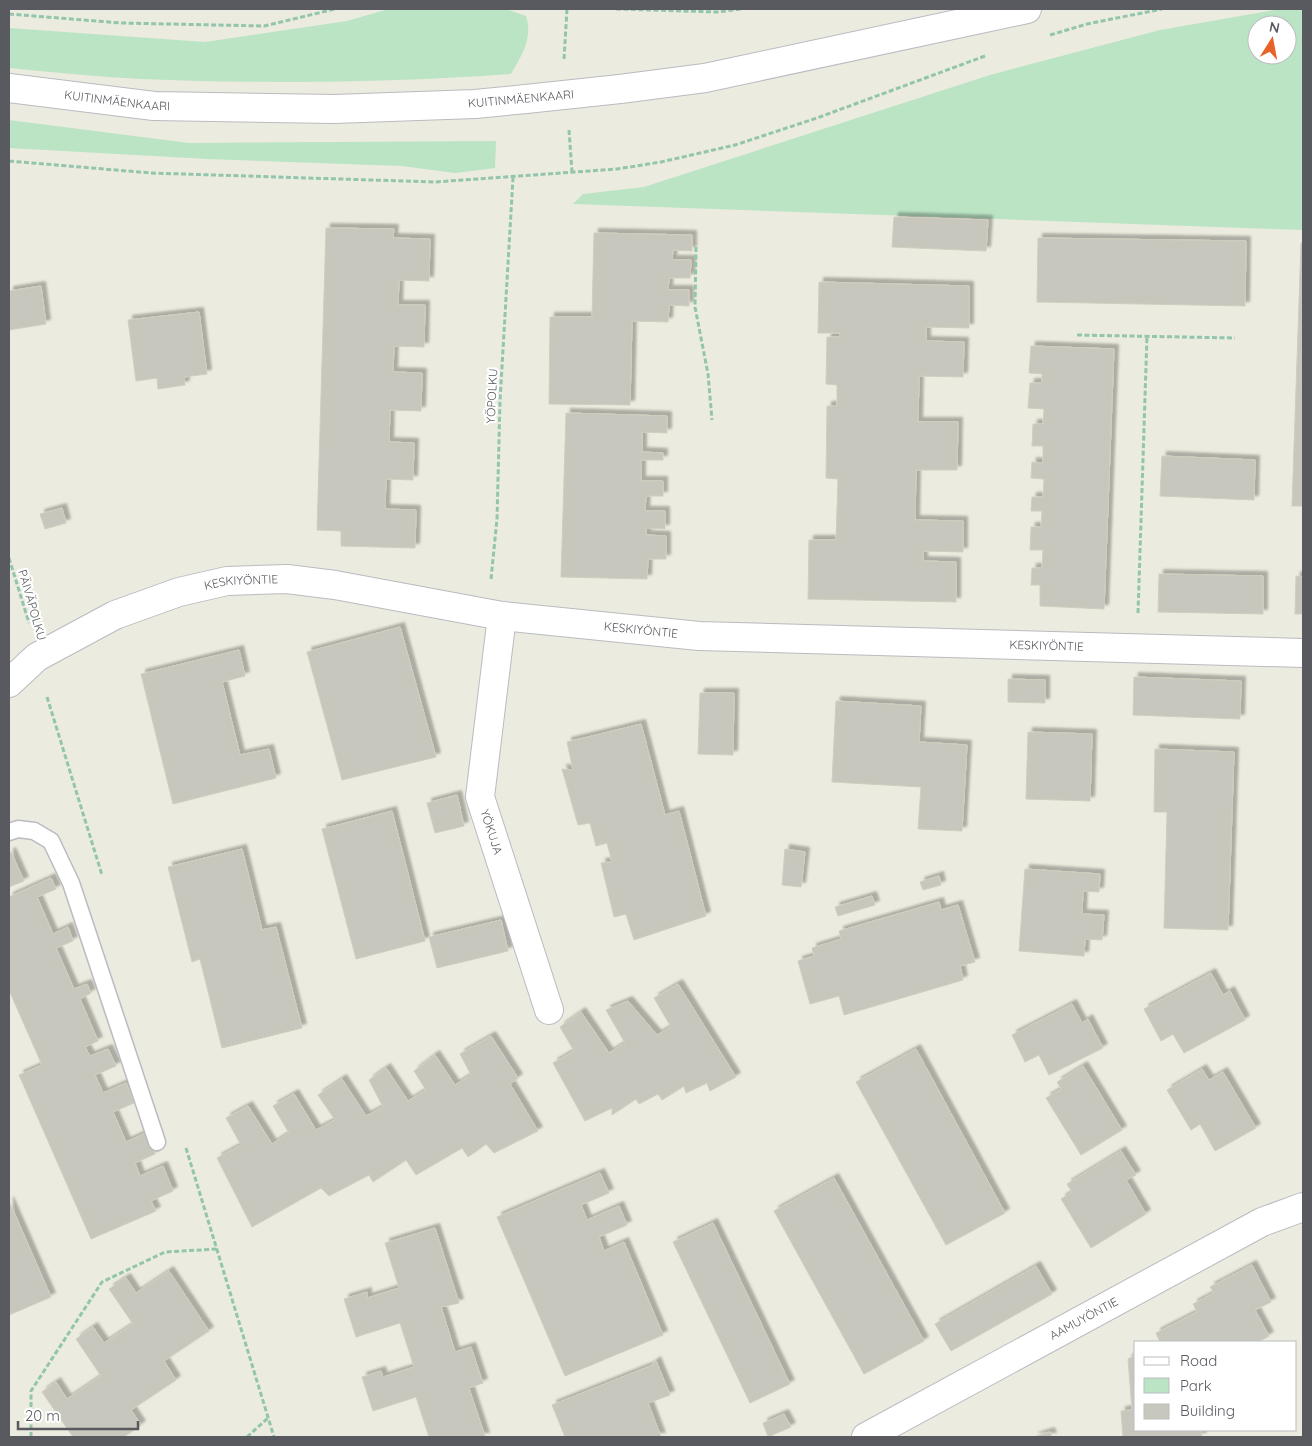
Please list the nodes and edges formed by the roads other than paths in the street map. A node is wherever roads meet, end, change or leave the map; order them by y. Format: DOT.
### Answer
graph roads {
  1 [pos="1027,9"];
  2 [pos="9,88"];
  3 [pos="494,615"];
  4 [pos="1303,653"];
  5 [pos="9,682"];
  6 [pos="9,832"];
  7 [pos="549,1010"];
  8 [pos="157,1142"];
  9 [pos="1303,1207"];
  10 [pos="866,1437"];
  1 -- 2 [label="street, KUITINMÄENKAARI, bridge"];
  3 -- 4 [label="street, KESKIYÖNTIE"];
  3 -- 5 [label="street, KESKIYÖNTIE"];
  3 -- 7 [label="street, YÖKUJA"];
  6 -- 8 [label="lane"];
  9 -- 10 [label="street, AAMUYÖNTIE"];
}
